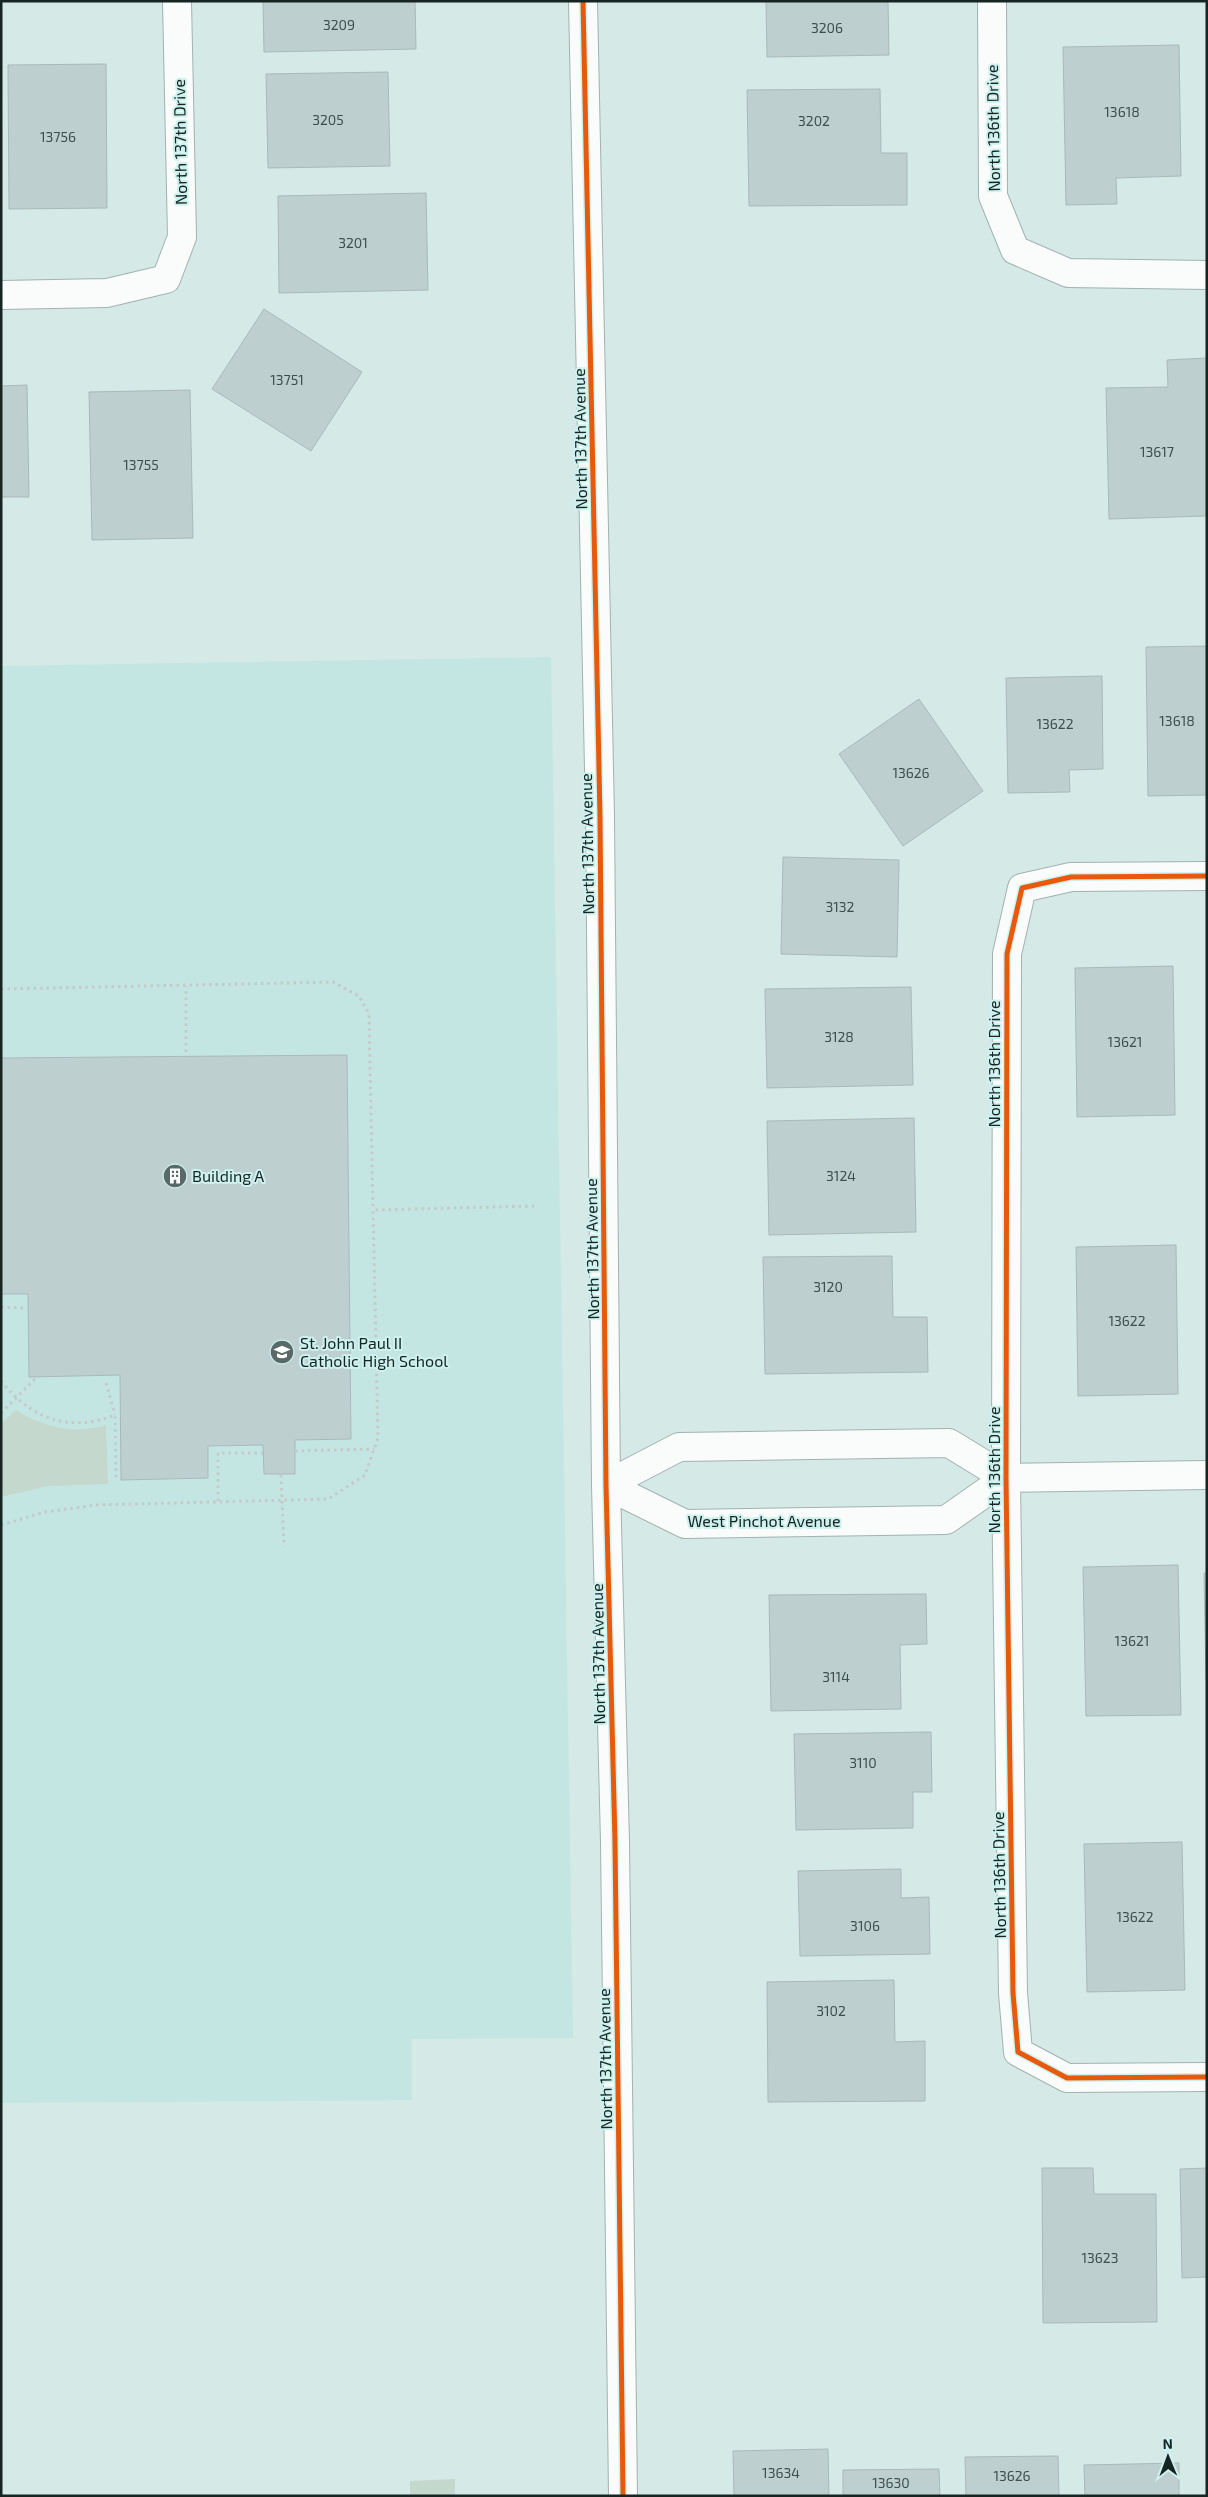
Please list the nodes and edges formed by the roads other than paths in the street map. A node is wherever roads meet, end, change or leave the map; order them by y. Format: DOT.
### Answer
graph roads {
  1 [pos="177,1"];
  2 [pos="583,1"];
  3 [pos="992,1"];
  4 [pos="1207,275"];
  5 [pos="1,295"];
  6 [pos="1207,876"];
  7 [pos="1207,1474"];
  8 [pos="1006,1478"];
  9 [pos="606,1485"];
  10 [pos="1207,2077"];
  11 [pos="623,2496"];
  1 -- 5 [label="street, North 137th Drive"];
  2 -- 9 [label="street, North 137th Avenue"];
  3 -- 4 [label="street, North 136th Drive"];
  6 -- 8 [label="street, North 136th Drive"];
  7 -- 8 [label="street"];
  8 -- 9 [label="street"];
  8 -- 9 [label="street, West Pinchot Avenue"];
  8 -- 10 [label="street, North 136th Drive"];
  9 -- 11 [label="street, North 137th Avenue"];
}
